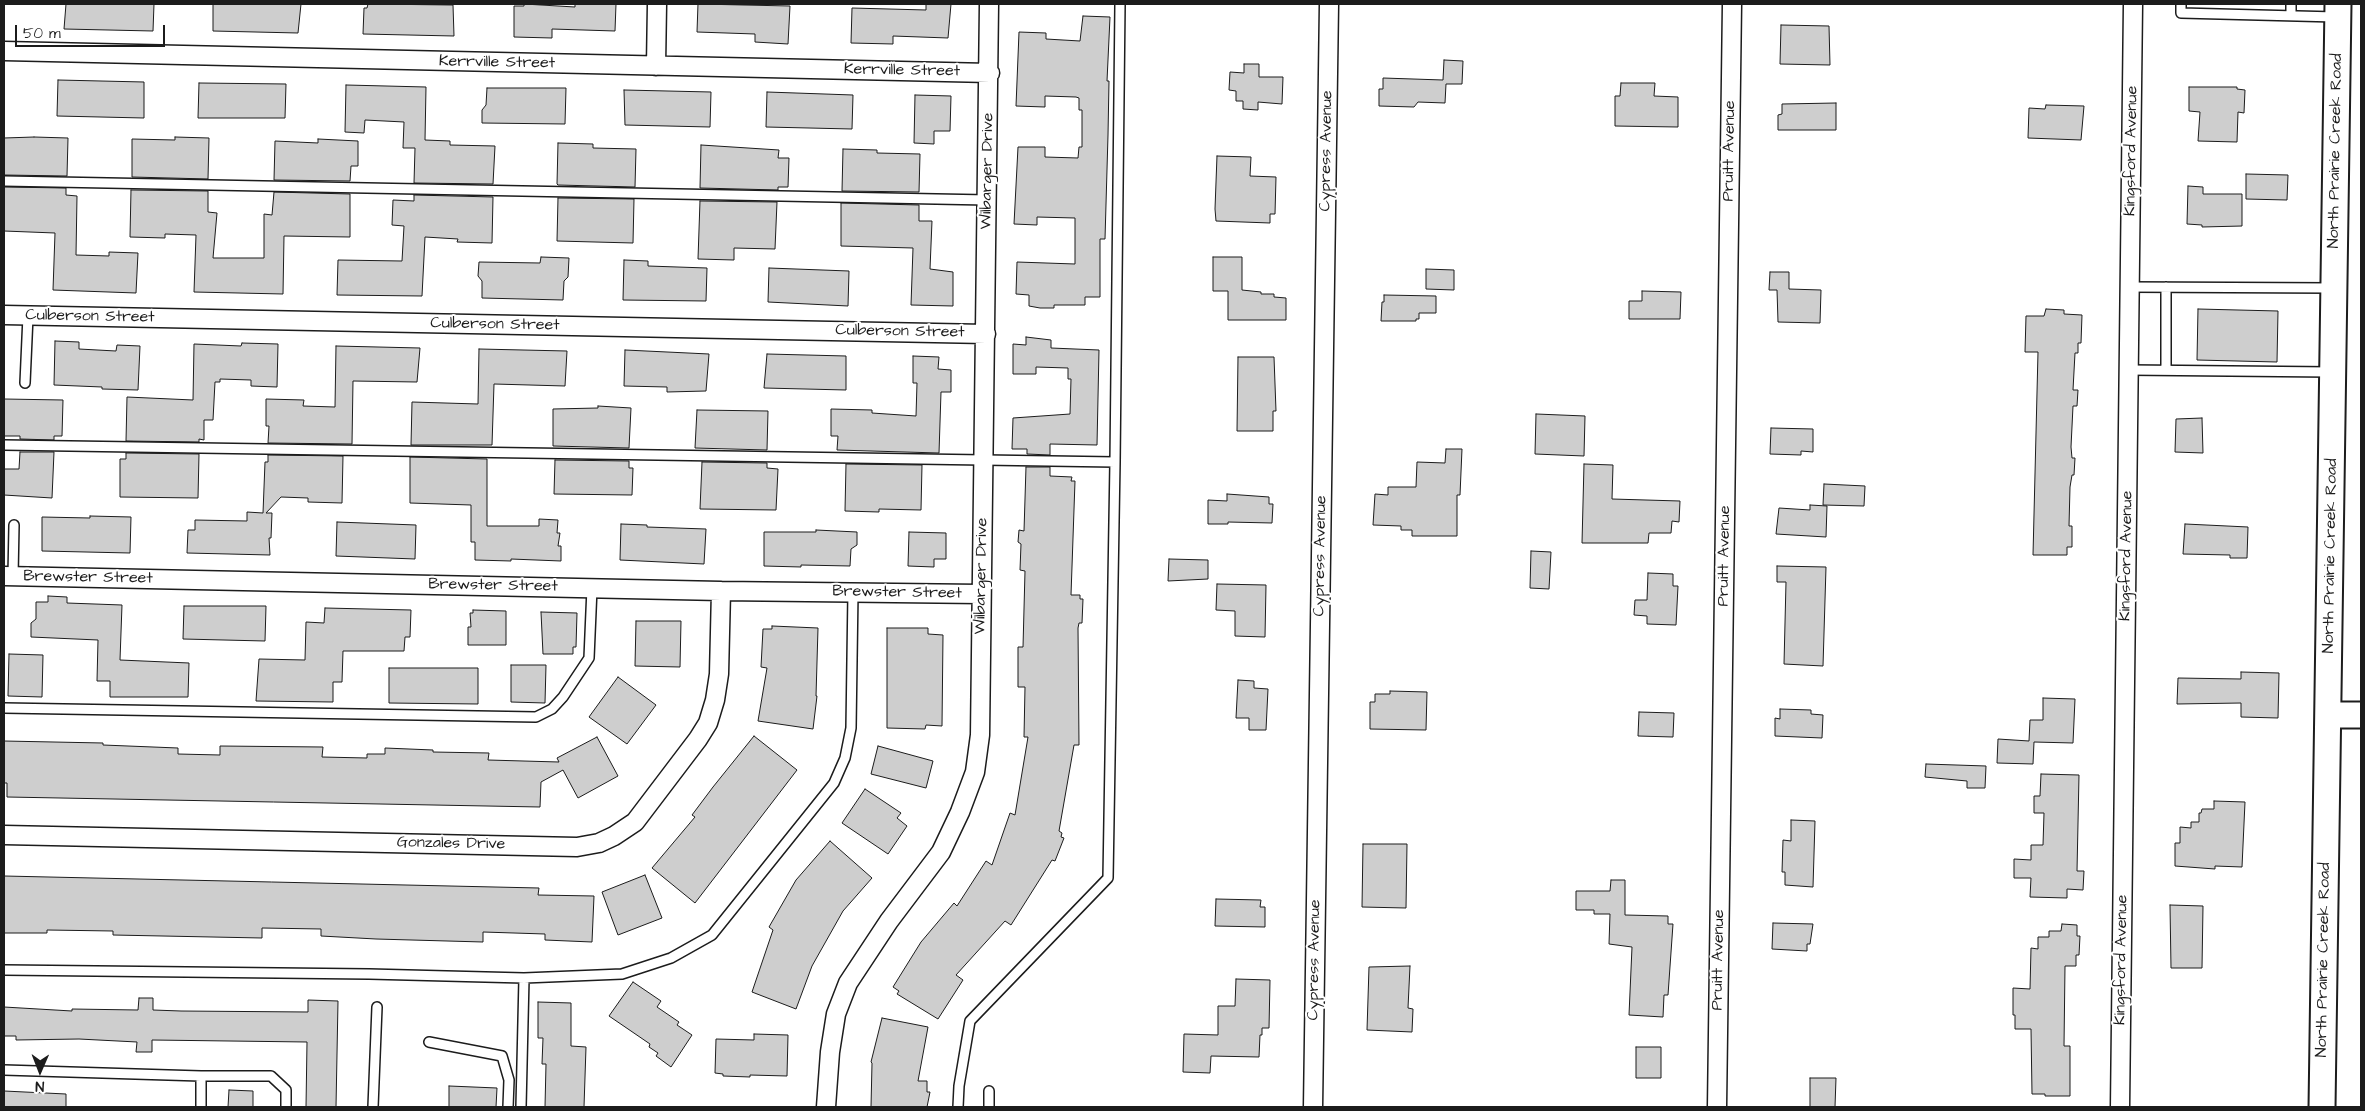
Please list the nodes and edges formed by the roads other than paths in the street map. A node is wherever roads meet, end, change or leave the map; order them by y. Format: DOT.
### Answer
graph roads {
  1 [pos="657,4"];
  2 [pos="989,4"];
  3 [pos="1120,4"];
  4 [pos="1329,4"];
  5 [pos="1732,4"];
  6 [pos="2133,4"];
  7 [pos="2180,4"];
  8 [pos="2291,4"];
  9 [pos="2338,10"];
  10 [pos="2291,16"];
  11 [pos="4,51"];
  12 [pos="656,66"];
  13 [pos="990,73"];
  14 [pos="4,181"];
  15 [pos="988,200"];
  16 [pos="2130,287"];
  17 [pos="2166,287"];
  18 [pos="2334,288"];
  19 [pos="4,315"];
  20 [pos="28,316"];
  21 [pos="986,334"];
  22 [pos="2129,370"];
  23 [pos="2166,370"];
  24 [pos="2333,372"];
  25 [pos="25,384"];
  26 [pos="4,445"];
  27 [pos="984,462"];
  28 [pos="1115,462"];
  29 [pos="14,525"];
  30 [pos="8,576"];
  31 [pos="592,588"];
  32 [pos="721,591"];
  33 [pos="853,592"];
  34 [pos="981,594"];
  35 [pos="4,708"];
  36 [pos="2328,715"];
  37 [pos="2361,715"];
  38 [pos="4,835"];
  39 [pos="4,970"];
  40 [pos="524,978"];
  41 [pos="377,1006"];
  42 [pos="429,1042"];
  43 [pos="4,1070"];
  44 [pos="201,1076"];
  45 [pos="989,1091"];
  46 [pos="201,1107"];
  47 [pos="286,1107"];
  48 [pos="373,1107"];
  49 [pos="508,1107"];
  50 [pos="522,1107"];
  51 [pos="826,1107"];
  52 [pos="958,1107"];
  53 [pos="989,1107"];
  54 [pos="1313,1107"];
  55 [pos="1717,1107"];
  56 [pos="2120,1107"];
  57 [pos="2322,1107"];
  1 -- 12 [label="street"];
  2 -- 13 [label="street, Wilbarger Drive"];
  3 -- 28 [label="lane"];
  4 -- 54 [label="street, Cypress Avenue"];
  5 -- 55 [label="street, Pruitt Avenue"];
  6 -- 16 [label="street, Kingsford Avenue"];
  7 -- 10 [label="lane"];
  8 -- 10 [label="lane"];
  9 -- 10 [label="lane"];
  9 -- 18 [label="main road, North Prairie Creek Road"];
  11 -- 12 [label="street, Kerrville Street"];
  12 -- 13 [label="street, Kerrville Street"];
  13 -- 15 [label="street, Wilbarger Drive"];
  14 -- 15 [label="lane"];
  15 -- 21 [label="street, Wilbarger Drive"];
  16 -- 17 [label="lane"];
  16 -- 22 [label="street, Kingsford Avenue"];
  17 -- 18 [label="lane"];
  17 -- 23 [label="lane"];
  18 -- 24 [label="main road, North Prairie Creek Road"];
  19 -- 20 [label="street, Culberson Street"];
  20 -- 21 [label="street, Culberson Street"];
  20 -- 25 [label="lane"];
  21 -- 27 [label="street, Wilbarger Drive"];
  22 -- 23 [label="lane"];
  22 -- 56 [label="street, Kingsford Avenue"];
  23 -- 24 [label="lane"];
  24 -- 36 [label="main road, North Prairie Creek Road"];
  26 -- 27 [label="lane"];
  27 -- 28 [label="lane"];
  27 -- 34 [label="street, Wilbarger Drive"];
  28 -- 52 [label="lane"];
  29 -- 30 [label="lane"];
  30 -- 31 [label="street, Brewster Street"];
  31 -- 32 [label="street, Brewster Street"];
  31 -- 35 [label="lane"];
  32 -- 33 [label="street, Brewster Street"];
  32 -- 38 [label="street, Gonzales Drive"];
  33 -- 34 [label="street, Brewster Street"];
  33 -- 40 [label="lane"];
  34 -- 51 [label="street, Wilbarger Drive"];
  36 -- 37 [label="main road"];
  36 -- 57 [label="main road, North Prairie Creek Road"];
  39 -- 40 [label="lane"];
  40 -- 50 [label="lane"];
  41 -- 48 [label="lane"];
  42 -- 49 [label="lane"];
  43 -- 44 [label="lane"];
  44 -- 46 [label="lane"];
  44 -- 47 [label="lane"];
  45 -- 53 [label="lane"];
}
